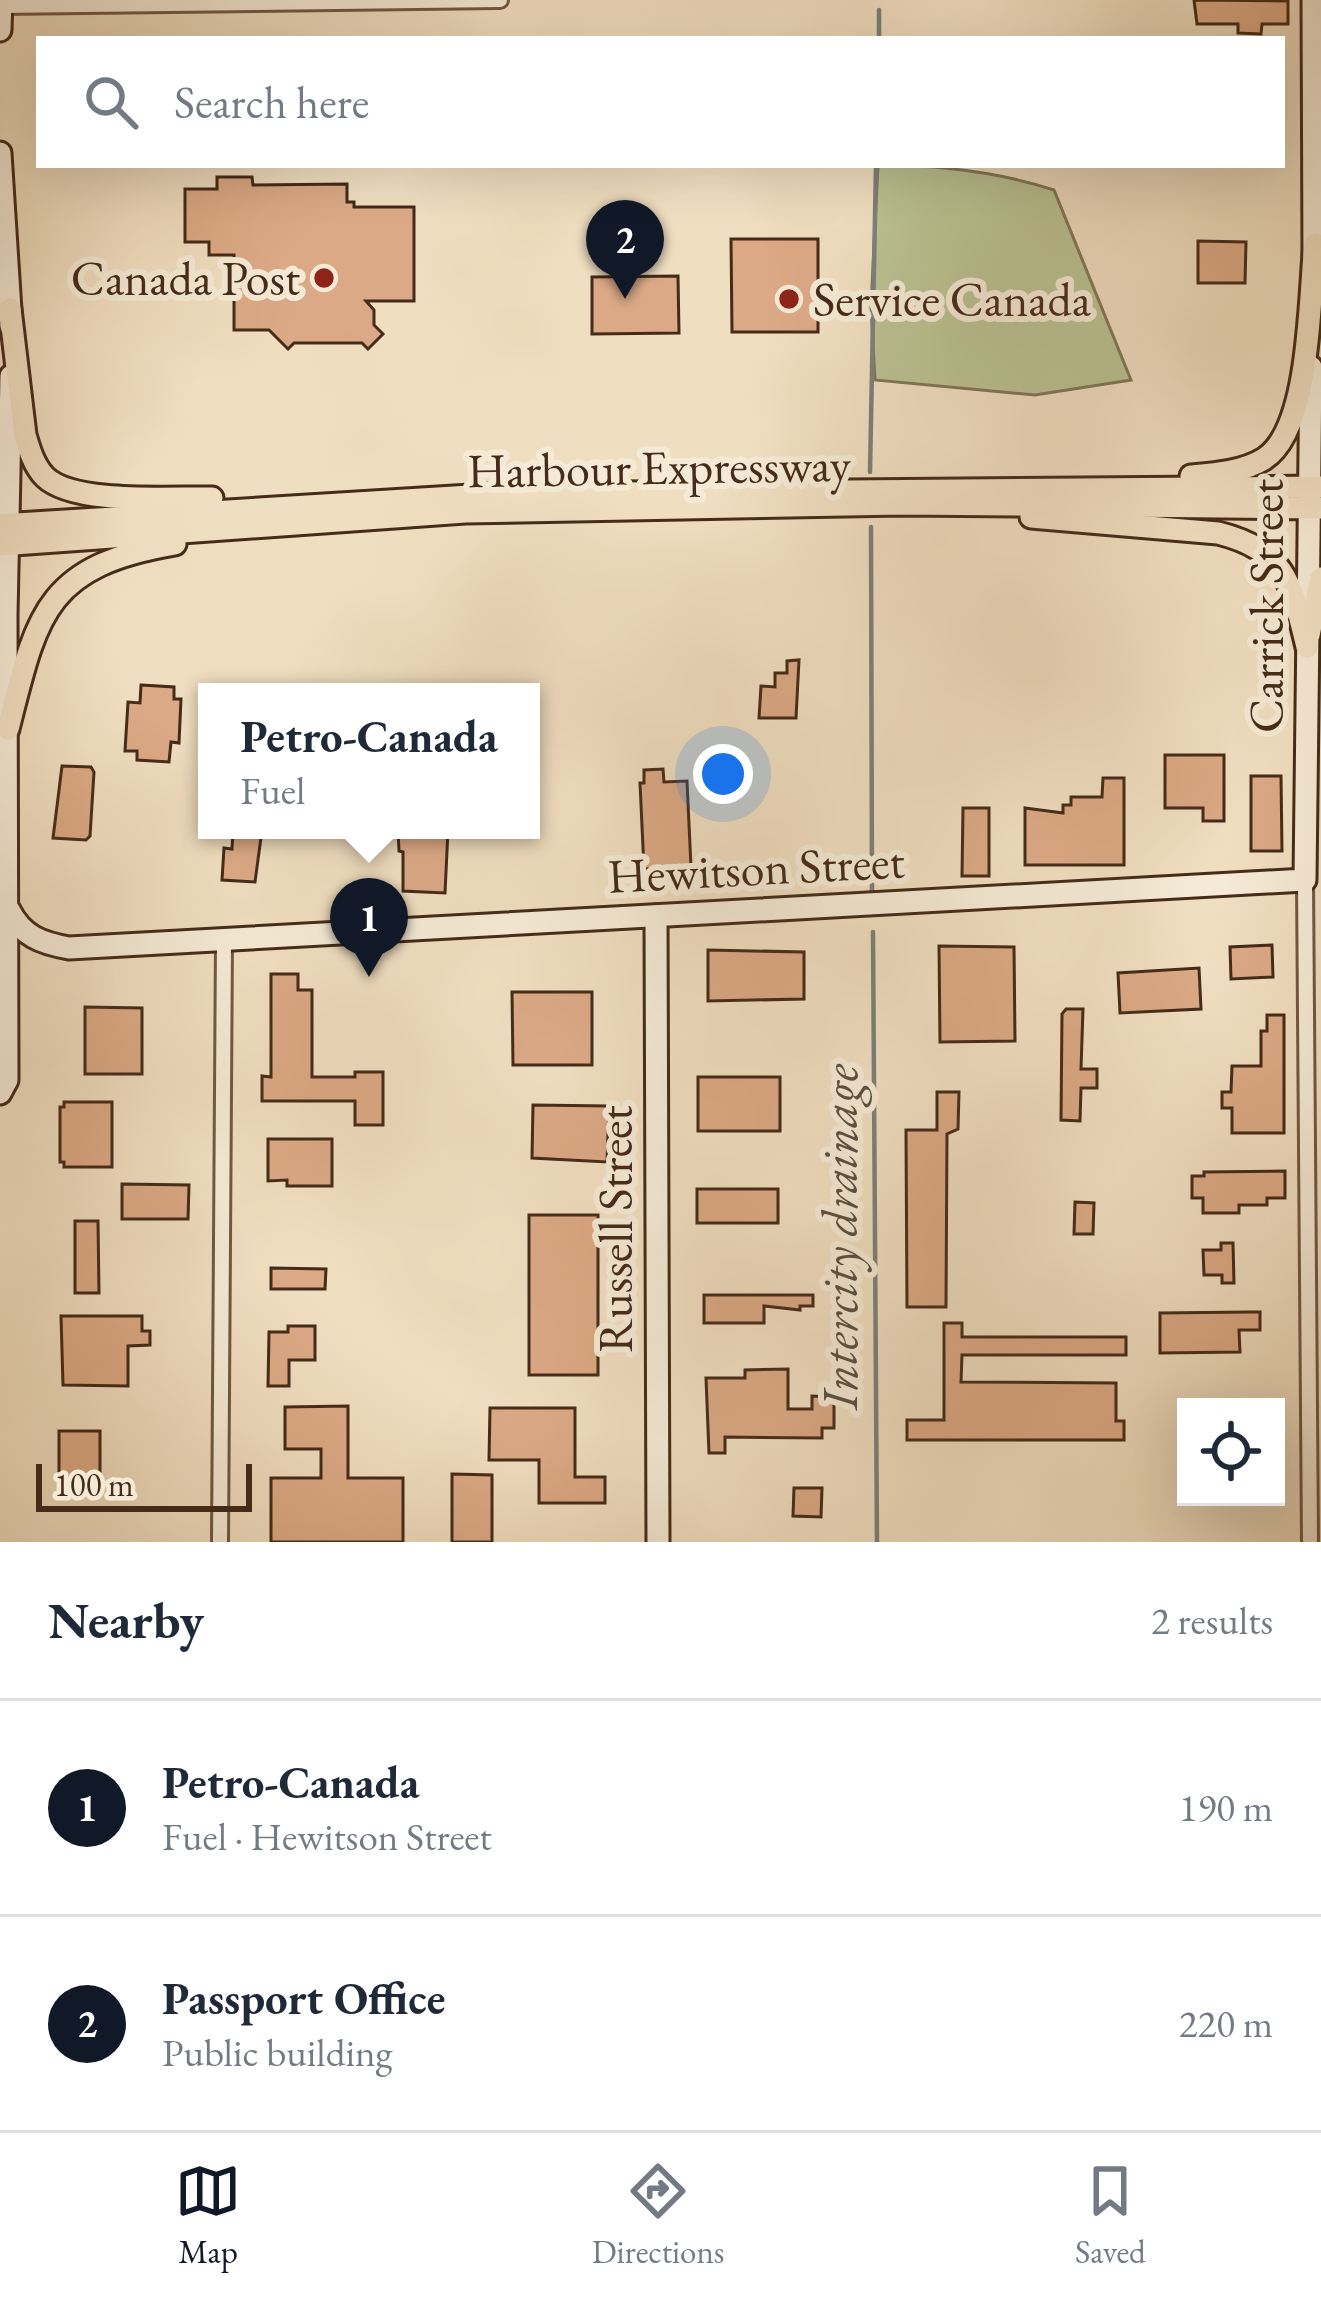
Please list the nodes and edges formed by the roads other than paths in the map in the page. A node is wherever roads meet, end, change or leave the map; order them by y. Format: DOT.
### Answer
graph roads {
  1 [pos="306,0"];
  2 [pos="500,0"];
  3 [pos="1313,0"];
  4 [pos="0,4"];
  5 [pos="0,30"];
  6 [pos="0,153"];
  7 [pos="1315,244"];
  8 [pos="1321,296"];
  9 [pos="10,309"];
  10 [pos="1071,489"];
  11 [pos="1314,497"];
  12 [pos="351,501"];
  13 [pos="923,504"];
  14 [pos="310,522"];
  15 [pos="4,535"];
  16 [pos="1321,578"];
  17 [pos="1307,647"];
  18 [pos="8,729"];
  19 [pos="1305,880"];
  20 [pos="9,910"];
  21 [pos="656,916"];
  22 [pos="224,940"];
  23 [pos="69,948"];
  24 [pos="4,949"];
  25 [pos="0,1093"];
  26 [pos="1315,1140"];
  27 [pos="220,1542"];
  28 [pos="658,1542"];
  29 [pos="1310,1542"];
  1 -- 2 [label="street"];
  1 -- 4 [label="street"];
  3 -- 7 [label="street, Carrick Street"];
  4 -- 5 [label="street"];
  6 -- 9 [label="street"];
  7 -- 8 [label="main road"];
  7 -- 10 [label="main road"];
  7 -- 11 [label="street, Carrick Street"];
  9 -- 12 [label="main road"];
  9 -- 15 [label="street"];
  10 -- 11 [label="main road, Harbour Expressway"];
  10 -- 12 [label="main road, Harbour Expressway"];
  11 -- 13 [label="main road, Harbour Expressway"];
  11 -- 17 [label="street, Carrick Street"];
  12 -- 15 [label="main road, Harbour Expressway"];
  13 -- 14 [label="main road, Harbour Expressway"];
  13 -- 17 [label="main road"];
  14 -- 15 [label="main road, Harbour Expressway"];
  14 -- 18 [label="main road"];
  15 -- 18 [label="street"];
  16 -- 17 [label="main road"];
  17 -- 19 [label="street, Carrick Street"];
  18 -- 20 [label="street"];
  19 -- 21 [label="street, Hewitson Street"];
  19 -- 26 [label="street, Carrick Street"];
  20 -- 23 [label="street"];
  20 -- 24 [label="street"];
  21 -- 22 [label="street, Hewitson Street"];
  21 -- 28 [label="street, Russell Street"];
  22 -- 23 [label="street, Hewitson Street"];
  22 -- 27 [label="street"];
  23 -- 24 [label="street, Hewitson Street"];
  24 -- 25 [label="street"];
  26 -- 29 [label="street, Carrick Street"];
}
